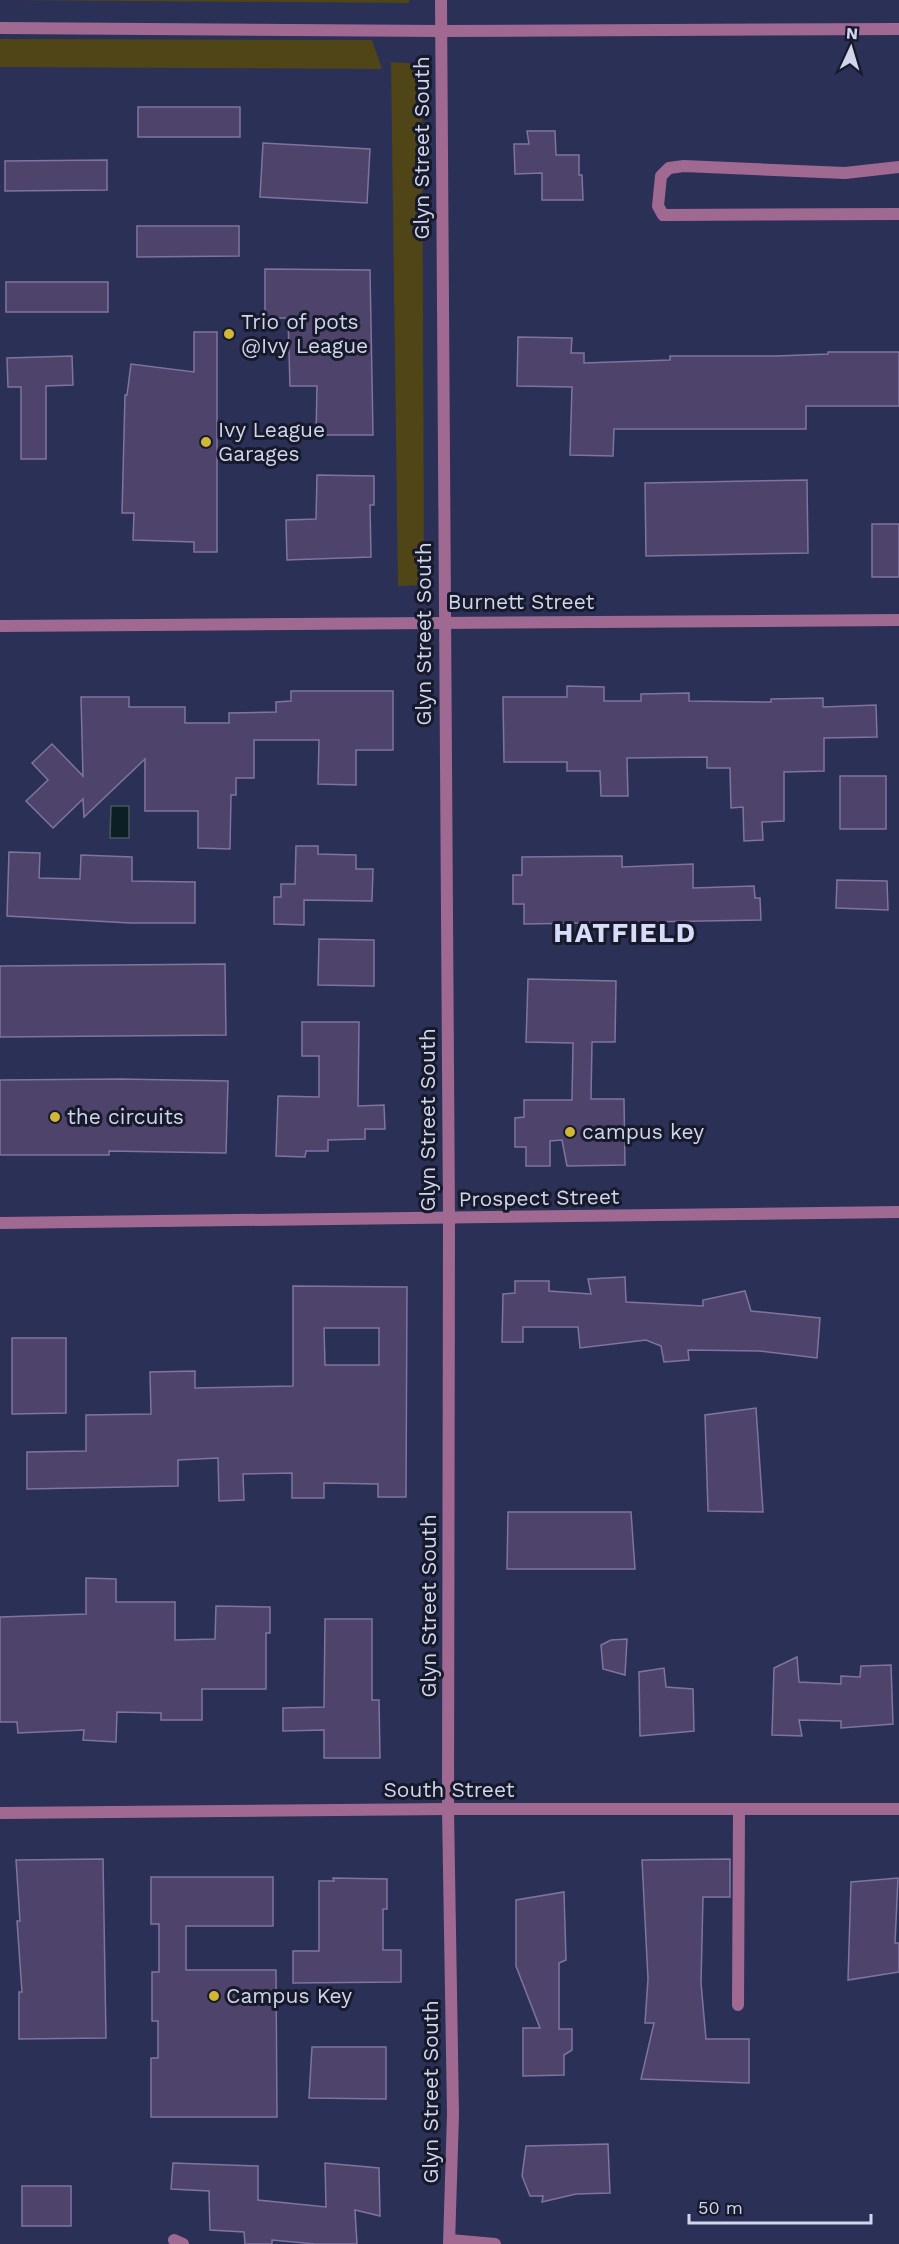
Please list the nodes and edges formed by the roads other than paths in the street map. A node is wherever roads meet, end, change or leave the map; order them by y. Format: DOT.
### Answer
graph roads {
  1 [pos="441,0"];
  2 [pos="0,28"];
  3 [pos="899,29"];
  4 [pos="441,31"];
  5 [pos="899,167"];
  6 [pos="899,214"];
  7 [pos="899,620"];
  8 [pos="443,622"];
  9 [pos="0,626"];
  10 [pos="899,1212"];
  11 [pos="449,1220"];
  12 [pos="0,1223"];
  13 [pos="448,1809"];
  14 [pos="739,1809"];
  15 [pos="899,1809"];
  16 [pos="0,1813"];
  17 [pos="738,2005"];
  18 [pos="449,2242"];
  19 [pos="495,2244"];
  1 -- 4 [label="street, Glyn Street South"];
  2 -- 4 [label="street"];
  3 -- 4 [label="street"];
  4 -- 8 [label="street, Glyn Street South"];
  5 -- 6 [label="street"];
  7 -- 8 [label="street, Burnett Street"];
  8 -- 9 [label="street, Burnett Street"];
  8 -- 11 [label="street, Glyn Street South"];
  10 -- 11 [label="street, Prospect Street"];
  11 -- 12 [label="street, Prospect Street"];
  11 -- 13 [label="street, Glyn Street South"];
  13 -- 14 [label="street, South Street"];
  13 -- 16 [label="street, South Street"];
  13 -- 18 [label="street, Glyn Street South"];
  14 -- 15 [label="street, South Street"];
  14 -- 17 [label="street"];
  18 -- 19 [label="street"];
}
